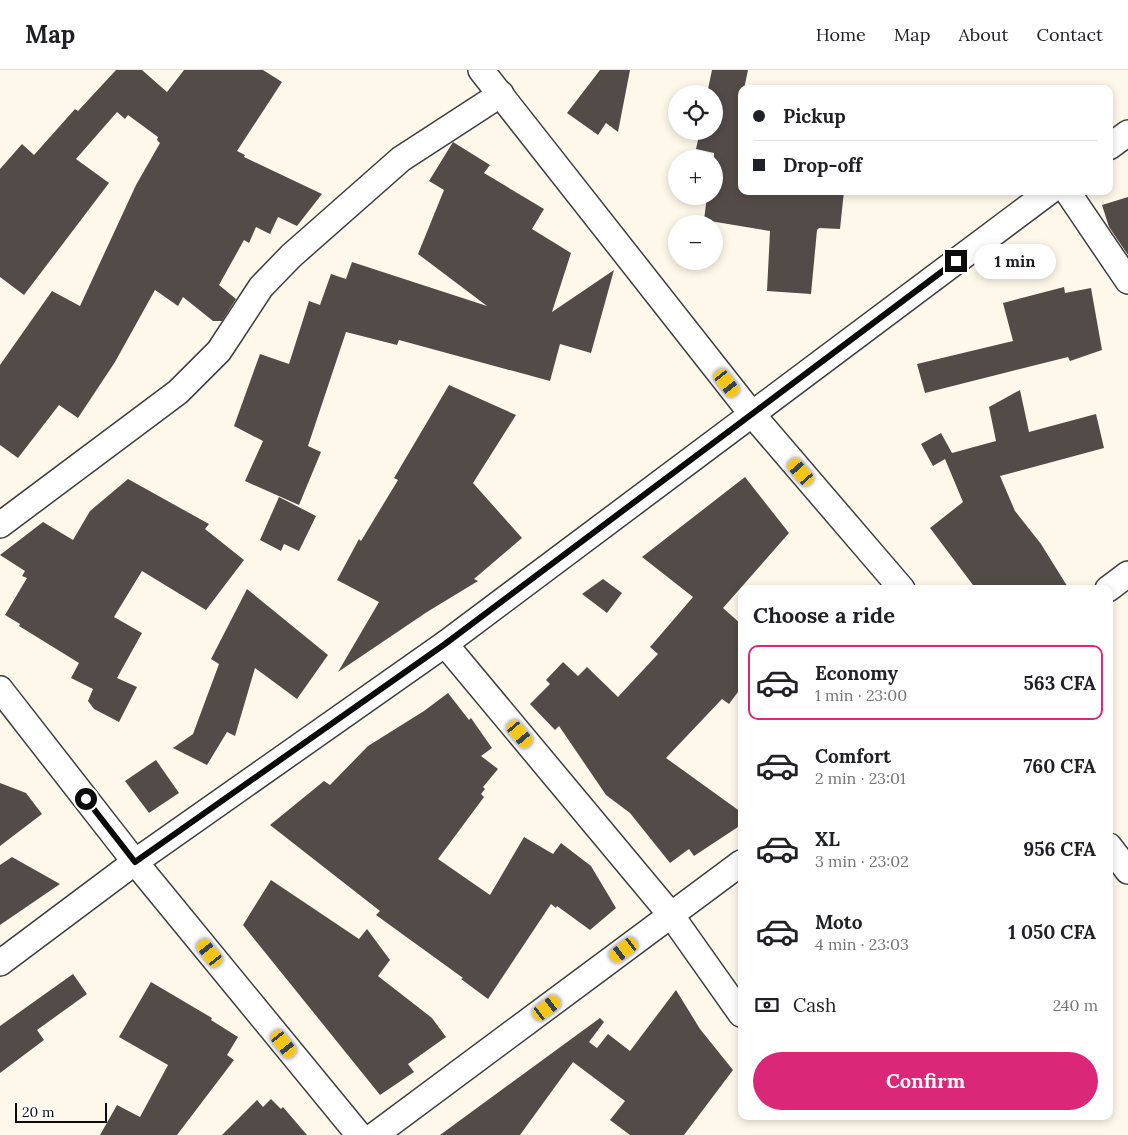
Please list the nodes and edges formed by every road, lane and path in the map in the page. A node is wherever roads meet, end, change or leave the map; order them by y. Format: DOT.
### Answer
graph roads {
  1 [pos="481,70"];
  2 [pos="501,94"];
  3 [pos="1128,132"];
  4 [pos="1113,144"];
  5 [pos="1045,195"];
  6 [pos="1070,195"];
  7 [pos="1128,281"];
  8 [pos="751,413"];
  9 [pos="0,525"];
  10 [pos="1128,574"];
  11 [pos="899,585"];
  12 [pos="1113,585"];
  13 [pos="445,644"];
  14 [pos="0,690"];
  15 [pos="1113,851"];
  16 [pos="135,862"];
  17 [pos="738,865"];
  18 [pos="1128,871"];
  19 [pos="671,915"];
  20 [pos="0,963"];
  21 [pos="738,1010"];
  22 [pos="359,1135"];
  23 [pos="375,1135"];
  1 -- 2 [label="street"];
  2 -- 8 [label="street"];
  2 -- 9 [label="street"];
  3 -- 4 [label="street"];
  5 -- 8 [label="street"];
  6 -- 7 [label="street"];
  8 -- 11 [label="street"];
  8 -- 13 [label="street"];
  10 -- 12 [label="street"];
  13 -- 16 [label="street"];
  13 -- 19 [label="street"];
  14 -- 16 [label="street"];
  15 -- 18 [label="street"];
  16 -- 20 [label="street"];
  16 -- 22 [label="street"];
  17 -- 19 [label="street"];
  19 -- 21 [label="street"];
  19 -- 23 [label="street"];
}
